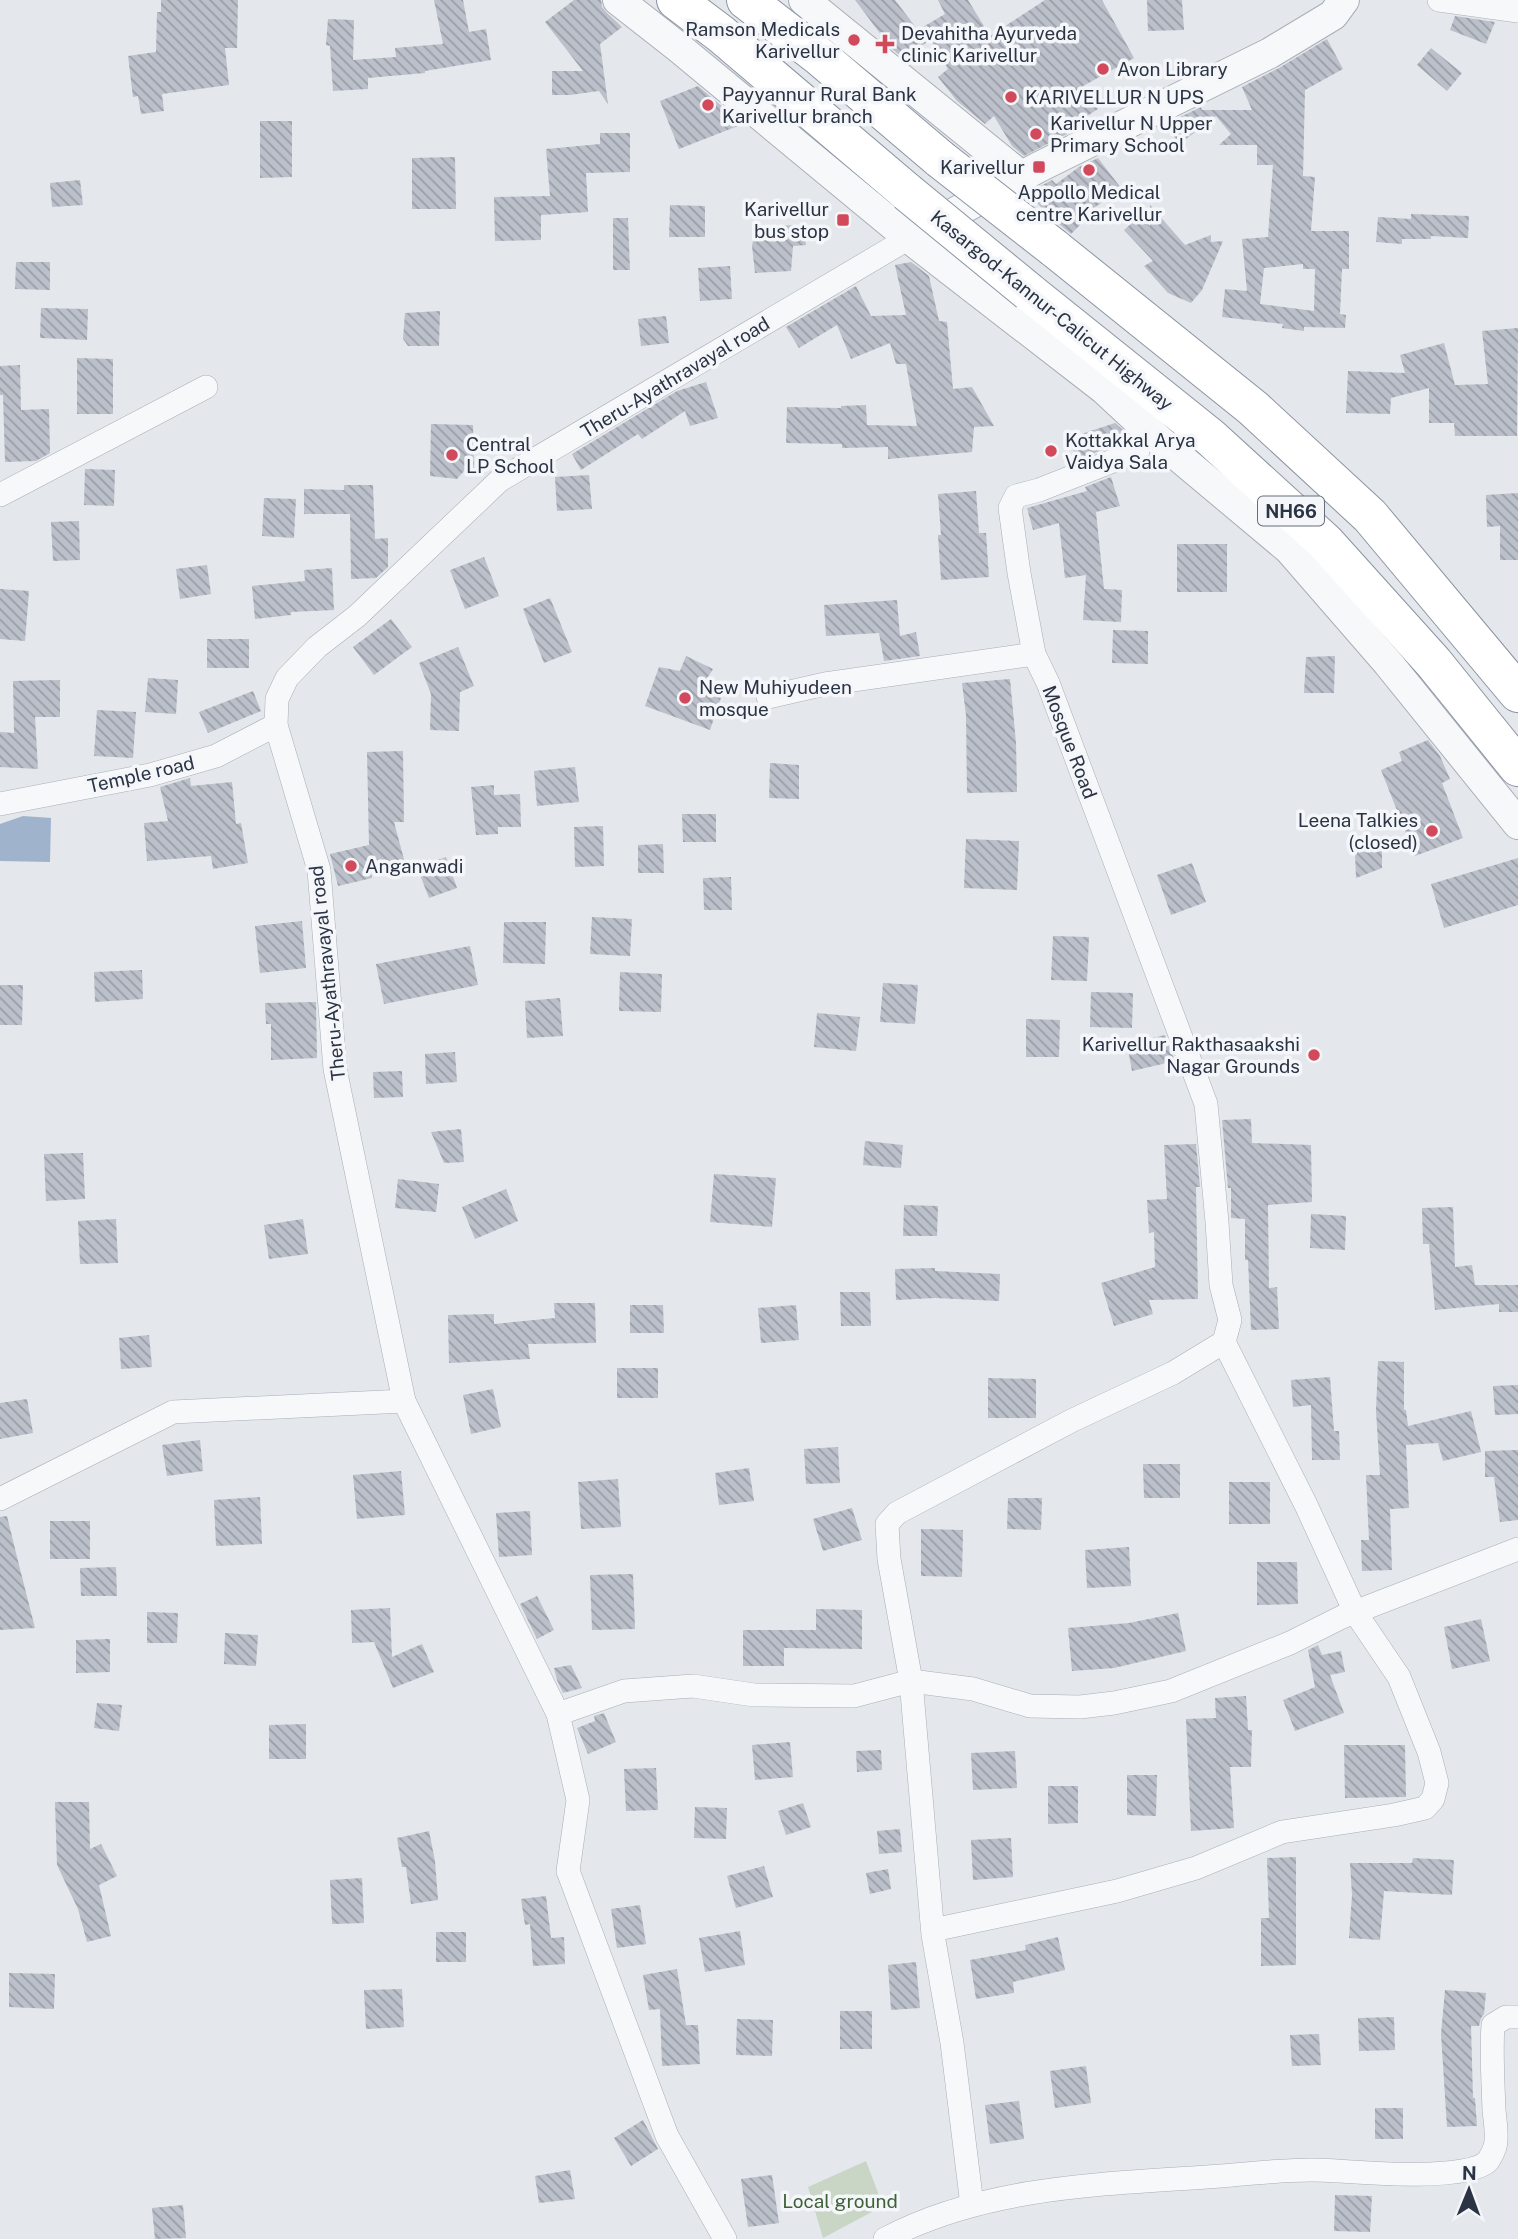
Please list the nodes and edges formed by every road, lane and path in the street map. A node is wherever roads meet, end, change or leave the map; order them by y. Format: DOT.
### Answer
graph roads {
  1 [pos="618,0"];
  2 [pos="676,0"];
  3 [pos="746,0"];
  4 [pos="804,0"];
  5 [pos="1344,0"];
  6 [pos="1439,0"];
  7 [pos="1518,11"];
  8 [pos="1021,176"];
  9 [pos="909,238"];
  10 [pos="206,387"];
  11 [pos="1138,451"];
  12 [pos="0,495"];
  13 [pos="1034,654"];
  14 [pos="1518,693"];
  15 [pos="768,697"];
  16 [pos="276,725"];
  17 [pos="1518,767"];
  18 [pos="0,804"];
  19 [pos="1518,824"];
  20 [pos="1224,1342"];
  21 [pos="404,1401"];
  22 [pos="0,1499"];
  23 [pos="1518,1549"];
  24 [pos="1355,1612"];
  25 [pos="911,1681"];
  26 [pos="558,1714"];
  27 [pos="933,1930"];
  28 [pos="1518,2017"];
  29 [pos="972,2205"];
  30 [pos="725,2239"];
  31 [pos="885,2239"];
  1 -- 9 [label="street"];
  2 -- 17 [label="highway, Kasargod-Kannur-Calicut Highway / NH66, bridge"];
  3 -- 14 [label="highway, NH66, bridge"];
  4 -- 8 [label="street"];
  5 -- 8 [label="street"];
  6 -- 7 [label="street"];
  8 -- 9 [label="street"];
  9 -- 16 [label="street, Theru-Ayathravayal road"];
  9 -- 19 [label="street"];
  10 -- 12 [label="street"];
  11 -- 13 [label="street, Mosque Road"];
  13 -- 15 [label="street"];
  13 -- 20 [label="street, Mosque Road"];
  16 -- 18 [label="street, Temple road"];
  16 -- 21 [label="street, Theru-Ayathravayal road"];
  20 -- 24 [label="street"];
  20 -- 25 [label="street"];
  21 -- 22 [label="street"];
  21 -- 26 [label="street, Theru-Ayathravayal road"];
  23 -- 24 [label="street"];
  24 -- 25 [label="street"];
  24 -- 27 [label="street"];
  25 -- 26 [label="street"];
  25 -- 27 [label="street"];
  26 -- 30 [label="street, Theru-Ayathravayal road"];
  27 -- 29 [label="street"];
  28 -- 29 [label="street"];
  29 -- 31 [label="street"];
}
